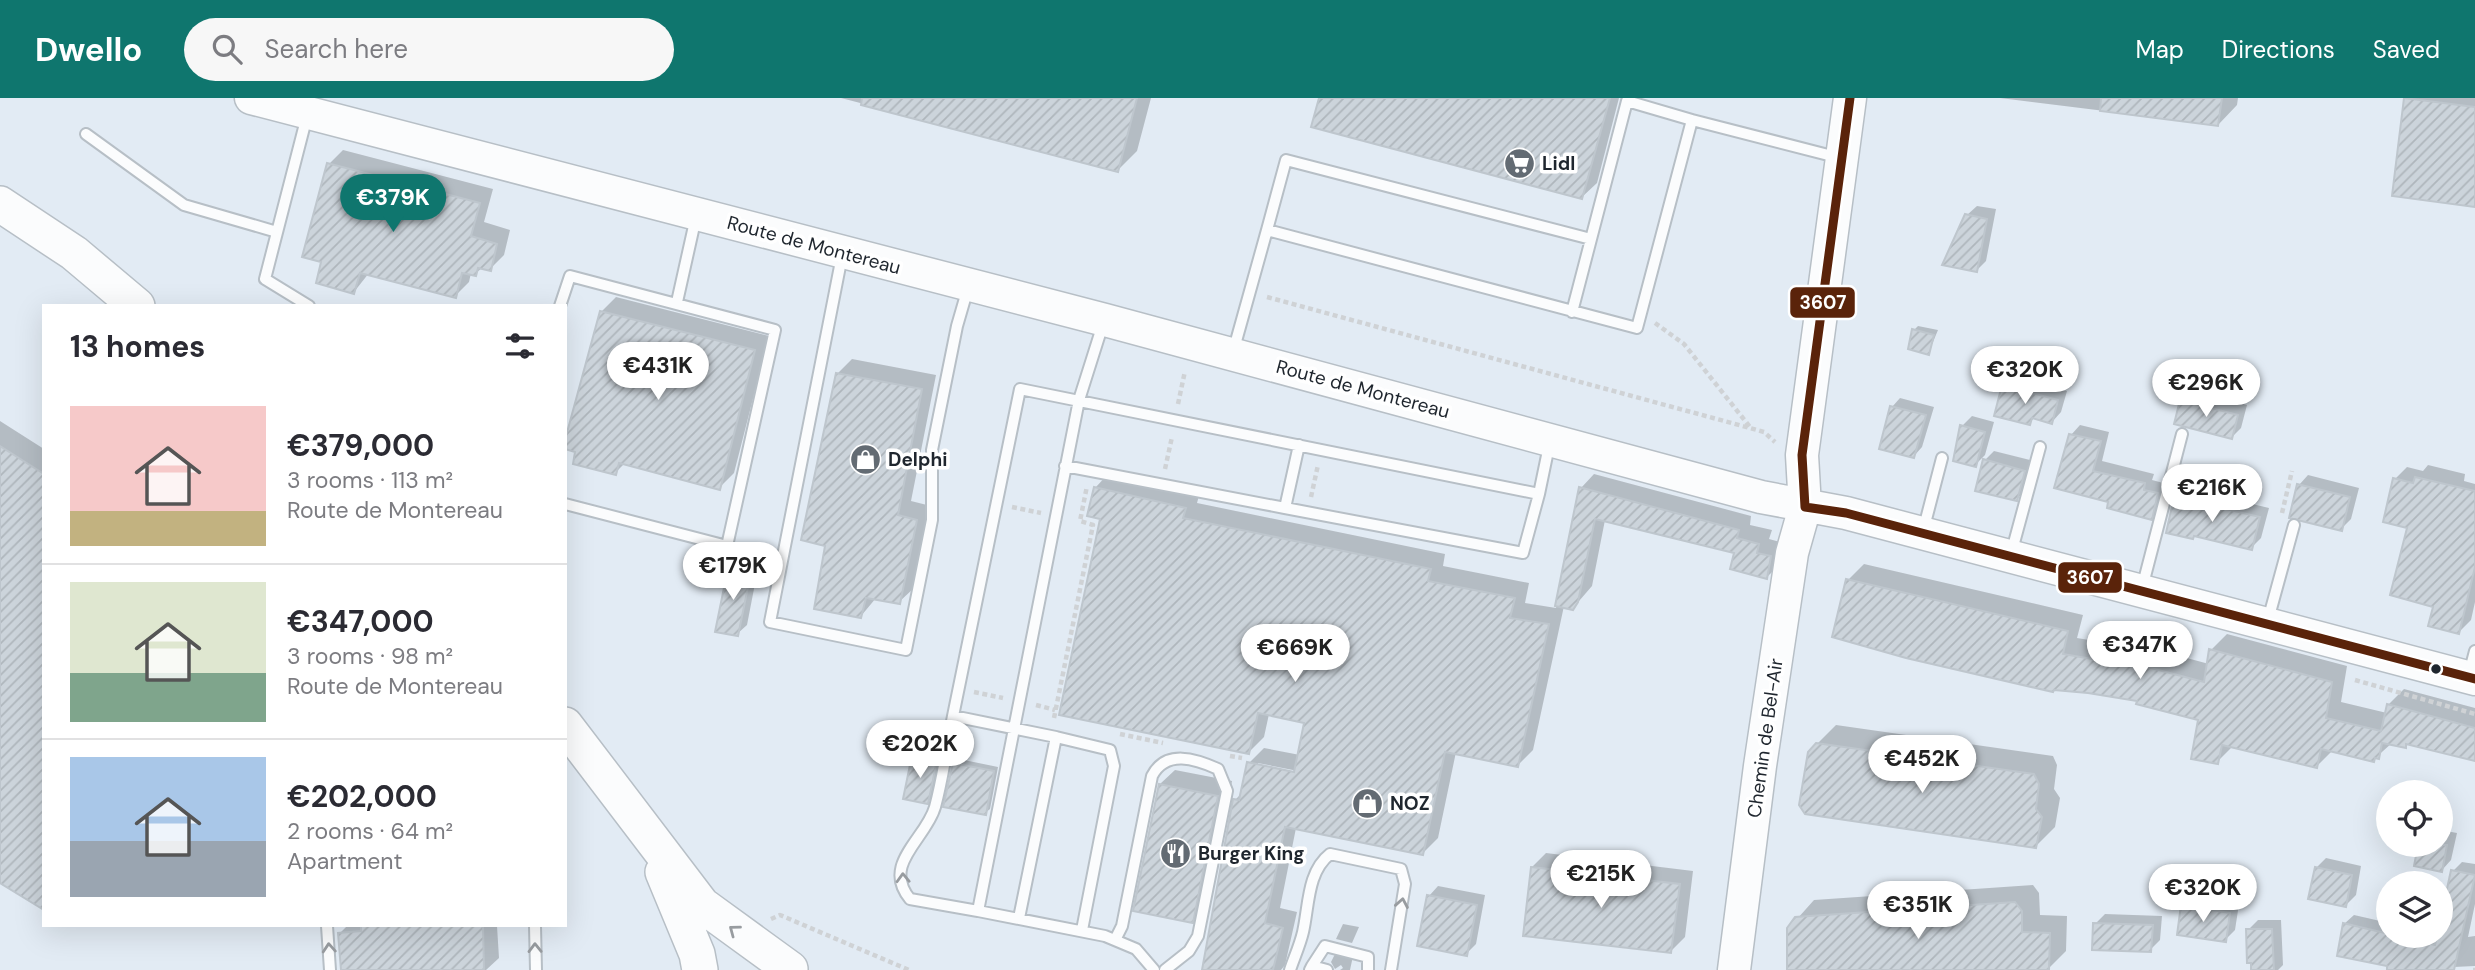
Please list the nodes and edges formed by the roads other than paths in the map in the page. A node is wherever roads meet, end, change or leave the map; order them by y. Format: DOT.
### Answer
graph roads {
  1 [pos="251,98"];
  2 [pos="1850,98"];
  3 [pos="308,113"];
  4 [pos="1692,120"];
  5 [pos="86,134"];
  6 [pos="1842,159"];
  7 [pos="0,204"];
  8 [pos="696,214"];
  9 [pos="1267,230"];
  10 [pos="277,232"];
  11 [pos="1591,239"];
  12 [pos="843,253"];
  13 [pos="969,286"];
  14 [pos="677,302"];
  15 [pos="135,304"];
  16 [pos="306,304"];
  17 [pos="561,304"];
  18 [pos="1572,312"];
  19 [pos="1105,320"];
  20 [pos="1232,354"];
  21 [pos="1079,400"];
  22 [pos="2182,434"];
  23 [pos="1550,439"];
  24 [pos="1299,445"];
  25 [pos="2040,447"];
  26 [pos="1942,458"];
  27 [pos="1065,466"];
  28 [pos="1539,494"];
  29 [pos="567,505"];
  30 [pos="1805,507"];
  31 [pos="1285,508"];
  32 [pos="2294,525"];
  33 [pos="1923,534"];
  34 [pos="2010,556"];
  35 [pos="2141,591"];
  36 [pos="2267,624"];
  37 [pos="2473,669"];
  38 [pos="953,716"];
  39 [pos="567,728"];
  40 [pos="1014,729"];
  41 [pos="1056,737"];
  42 [pos="652,842"];
  43 [pos="978,911"];
  44 [pos="1019,918"];
  45 [pos="327,927"];
  46 [pos="535,927"];
  47 [pos="1082,930"];
  48 [pos="1115,940"];
  49 [pos="1311,968"];
  50 [pos="330,970"];
  51 [pos="536,970"];
  52 [pos="700,970"];
  53 [pos="797,970"];
  54 [pos="1154,970"];
  55 [pos="1165,970"];
  56 [pos="1290,970"];
  57 [pos="1327,970"];
  58 [pos="1368,970"];
  59 [pos="1391,970"];
  60 [pos="1734,970"];
  1 -- 3 [label="main road, Route de Montereau"];
  2 -- 6 [label="main road"];
  3 -- 8 [label="main road, Route de Montereau"];
  3 -- 10 [label="lane"];
  4 -- 6 [label="lane"];
  4 -- 11 [label="lane"];
  4 -- 18 [label="lane"];
  5 -- 10 [label="lane"];
  6 -- 30 [label="main road"];
  7 -- 15 [label="main road"];
  8 -- 12 [label="main road, Route de Montereau"];
  8 -- 14 [label="lane"];
  9 -- 11 [label="lane"];
  9 -- 18 [label="lane"];
  9 -- 20 [label="lane"];
  10 -- 16 [label="lane"];
  11 -- 18 [label="lane"];
  12 -- 13 [label="main road, Route de Montereau"];
  12 -- 13 [label="lane"];
  13 -- 19 [label="main road, Route de Montereau"];
  14 -- 17 [label="lane"];
  14 -- 29 [label="lane"];
  19 -- 20 [label="main road, Route de Montereau"];
  19 -- 21 [label="lane"];
  20 -- 23 [label="main road, Route de Montereau"];
  21 -- 24 [label="lane"];
  21 -- 27 [label="lane"];
  21 -- 38 [label="lane"];
  22 -- 35 [label="lane"];
  23 -- 28 [label="lane"];
  23 -- 30 [label="main road, Route de Montereau"];
  24 -- 28 [label="lane"];
  24 -- 31 [label="lane"];
  25 -- 34 [label="lane"];
  26 -- 33 [label="lane"];
  27 -- 31 [label="lane"];
  27 -- 40 [label="lane"];
  28 -- 31 [label="lane"];
  30 -- 33 [label="main road, Route de Montereau"];
  30 -- 60 [label="main road, Chemin de Bel-Air"];
  32 -- 36 [label="lane"];
  33 -- 34 [label="main road, Route de Montereau"];
  34 -- 35 [label="main road, Route de Montereau"];
  35 -- 36 [label="main road, Route de Montereau"];
  36 -- 37 [label="main road, Route de Montereau"];
  38 -- 40 [label="lane"];
  43 -- 38 [label="lane, one-way"];
  39 -- 42 [label="main road"];
  40 -- 41 [label="lane"];
  40 -- 43 [label="lane"];
  41 -- 44 [label="lane"];
  41 -- 47 [label="lane"];
  42 -- 52 [label="main road"];
  53 -- 42 [label="main road, one-way"];
  43 -- 44 [label="lane"];
  44 -- 47 [label="lane"];
  50 -- 45 [label="lane, one-way"];
  51 -- 46 [label="lane, one-way"];
  47 -- 48 [label="lane"];
  48 -- 54 [label="lane"];
  48 -- 55 [label="lane"];
  49 -- 57 [label="lane"];
  49 -- 58 [label="lane"];
  59 -- 56 [label="lane, one-way"];
}
